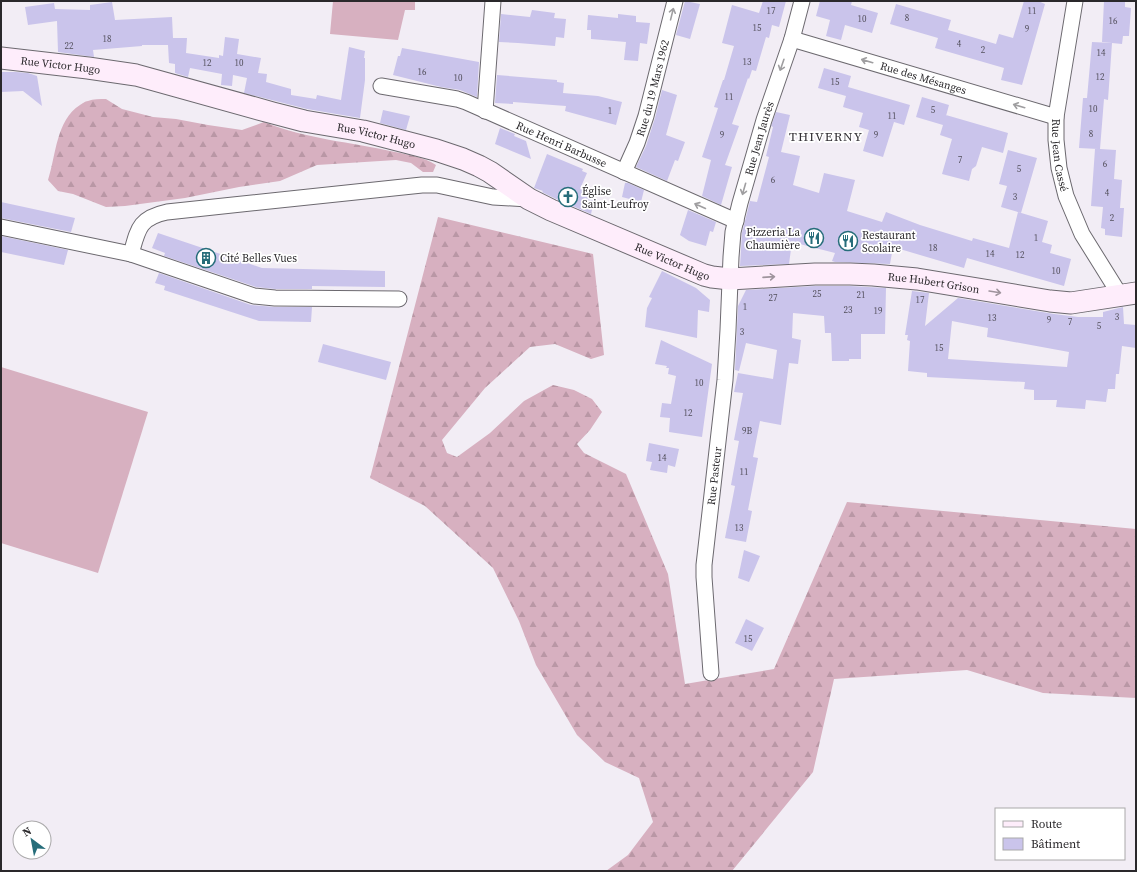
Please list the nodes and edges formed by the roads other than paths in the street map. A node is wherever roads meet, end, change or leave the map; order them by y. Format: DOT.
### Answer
graph roads {
  1 [pos="493,1"];
  2 [pos="675,1"];
  3 [pos="802,1"];
  4 [pos="1075,1"];
  5 [pos="792,39"];
  6 [pos="1,58"];
  7 [pos="381,86"];
  8 [pos="485,111"];
  9 [pos="1056,116"];
  10 [pos="624,172"];
  11 [pos="529,199"];
  12 [pos="736,222"];
  13 [pos="1,227"];
  14 [pos="131,254"];
  15 [pos="730,279"];
  16 [pos="1128,294"];
  17 [pos="399,300"];
  18 [pos="711,673"];
  1 -- 8 [label="street"];
  10 -- 2 [label="street, Rue du 19 Mars 1962, one-way"];
  3 -- 5 [label="street, Rue Jean Jaurès"];
  4 -- 9 [label="street, Rue Jean Cassé"];
  9 -- 5 [label="street, Rue des Mésanges, one-way"];
  5 -- 12 [label="street, Rue Jean Jaurès, one-way"];
  6 -- 11 [label="street, Rue Victor Hugo"];
  7 -- 8 [label="street, Rue Henri Barbusse"];
  8 -- 10 [label="street, Rue Henri Barbusse"];
  9 -- 16 [label="street, Rue Jean Cassé"];
  12 -- 10 [label="street, Rue Henri Barbusse, one-way"];
  11 -- 14 [label="street"];
  11 -- 15 [label="street, Rue Victor Hugo"];
  12 -- 15 [label="street, Rue Jean Jaurès"];
  13 -- 14 [label="street"];
  14 -- 17 [label="street"];
  15 -- 16 [label="street, Rue Hubert Grison, one-way"];
  15 -- 18 [label="street, Rue Pasteur"];
}
